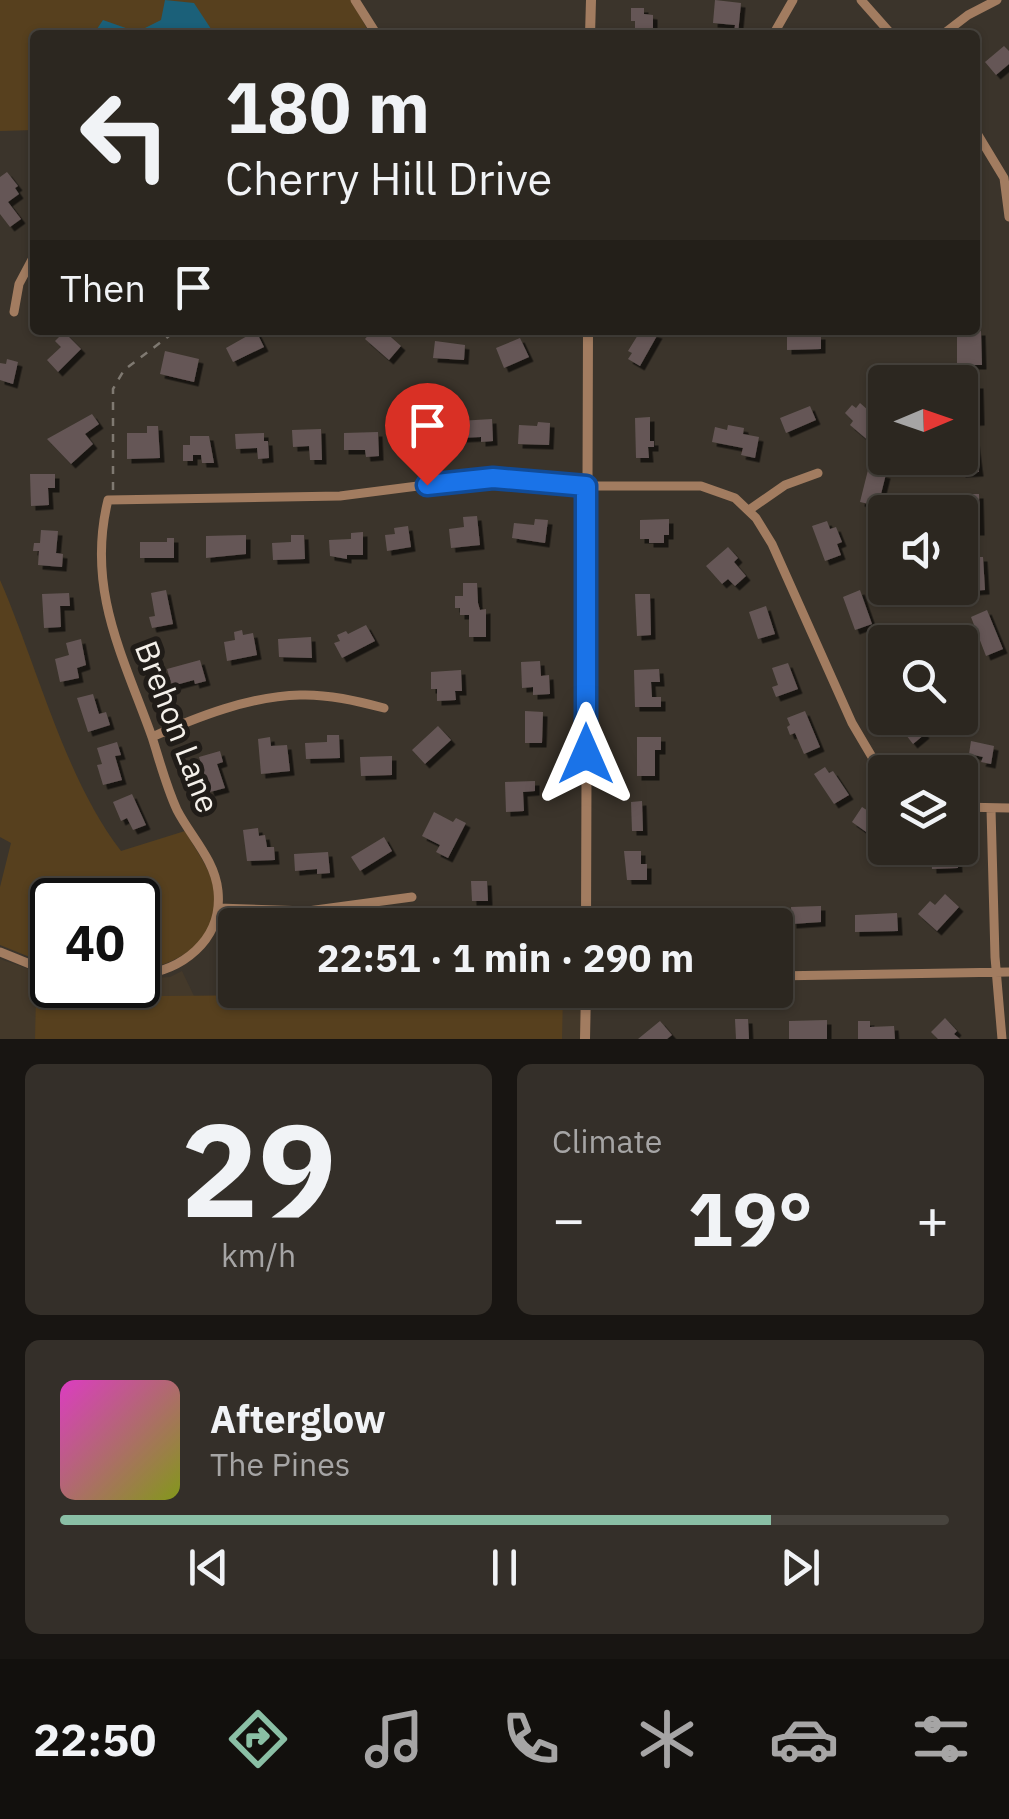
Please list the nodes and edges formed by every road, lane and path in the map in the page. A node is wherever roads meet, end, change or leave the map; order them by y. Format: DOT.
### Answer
graph roads {
  1 [pos="356,0"];
  2 [pos="591,0"];
  3 [pos="794,0"];
  4 [pos="861,0"];
  5 [pos="998,0"];
  6 [pos="373,30"];
  7 [pos="590,30"];
  8 [pos="776,30"];
  9 [pos="888,30"];
  10 [pos="948,30"];
  11 [pos="980,138"];
  12 [pos="1007,182"];
  13 [pos="1009,217"];
  14 [pos="30,263"];
  15 [pos="14,312"];
  16 [pos="170,335"];
  17 [pos="588,335"];
  18 [pos="818,473"];
  19 [pos="586,486"];
  20 [pos="108,500"];
  21 [pos="749,510"];
  22 [pos="384,708"];
  23 [pos="152,737"];
  24 [pos="872,755"];
  25 [pos="978,808"];
  26 [pos="1009,808"];
  27 [pos="991,809"];
  28 [pos="412,897"];
  29 [pos="218,908"];
  30 [pos="330,908"];
  31 [pos="586,908"];
  32 [pos="0,952"];
  33 [pos="30,964"];
  34 [pos="160,971"];
  35 [pos="996,972"];
  36 [pos="1009,972"];
  37 [pos="793,976"];
  38 [pos="586,1008"];
  39 [pos="586,1039"];
  40 [pos="1002,1039"];
  1 -- 6 [label="street"];
  2 -- 7 [label="street"];
  3 -- 8 [label="street"];
  4 -- 9 [label="street"];
  5 -- 10 [label="street"];
  11 -- 12 [label="street"];
  12 -- 13 [label="street"];
  14 -- 15 [label="street"];
  16 -- 20 [label="path"];
  17 -- 19 [label="street"];
  18 -- 21 [label="street"];
  19 -- 20 [label="street"];
  19 -- 21 [label="street"];
  19 -- 31 [label="street"];
  20 -- 23 [label="street, Brehon Lane"];
  21 -- 24 [label="street"];
  22 -- 23 [label="street"];
  23 -- 29 [label="street, Brehon Lane"];
  25 -- 27 [label="street"];
  26 -- 27 [label="street"];
  27 -- 35 [label="street"];
  28 -- 30 [label="street"];
  29 -- 34 [label="street"];
  32 -- 33 [label="street"];
  35 -- 36 [label="street"];
  35 -- 37 [label="street"];
  35 -- 40 [label="street"];
  38 -- 39 [label="street"];
}
